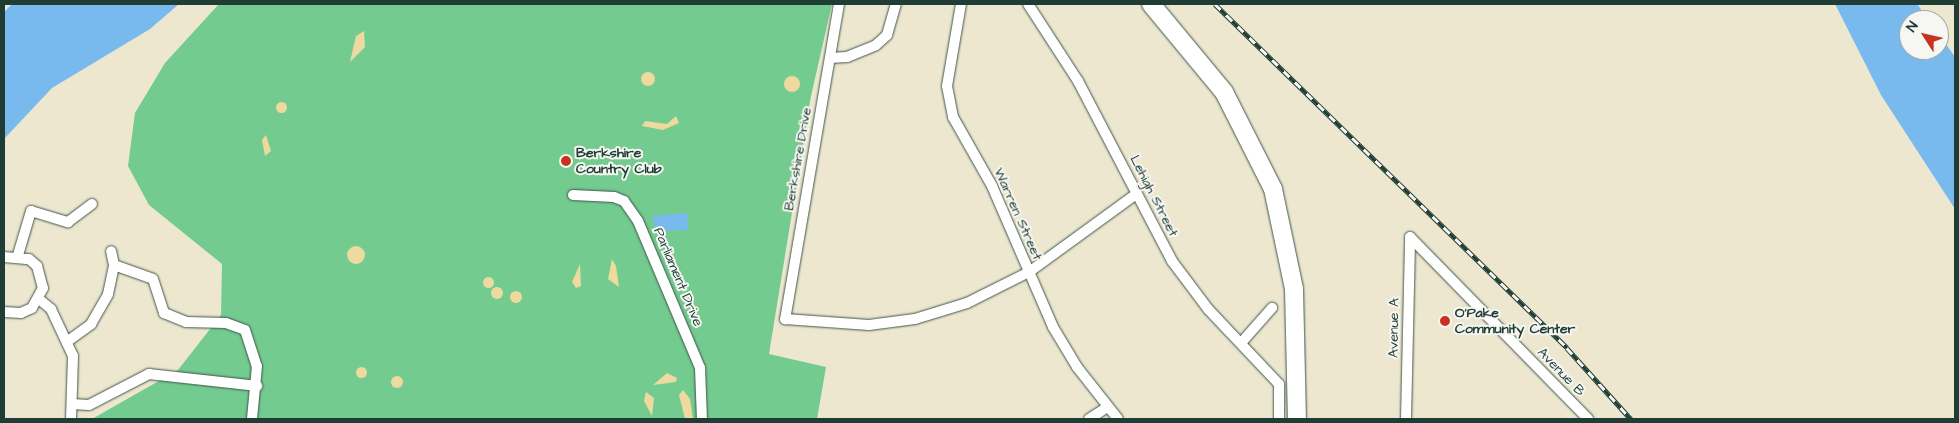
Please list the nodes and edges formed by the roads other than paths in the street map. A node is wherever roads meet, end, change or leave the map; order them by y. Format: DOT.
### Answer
graph roads {
  1 [pos="839,4"];
  2 [pos="896,4"];
  3 [pos="961,4"];
  4 [pos="1028,4"];
  5 [pos="1151,4"];
  6 [pos="1166,4"];
  7 [pos="830,58"];
  8 [pos="573,195"];
  9 [pos="1135,195"];
  10 [pos="92,204"];
  11 [pos="1410,237"];
  12 [pos="111,251"];
  13 [pos="18,255"];
  14 [pos="4,257"];
  15 [pos="114,265"];
  16 [pos="1029,272"];
  17 [pos="40,299"];
  18 [pos="1272,308"];
  19 [pos="4,312"];
  20 [pos="68,341"];
  21 [pos="1241,343"];
  22 [pos="257,386"];
  23 [pos="72,404"];
  24 [pos="1106,408"];
  25 [pos="71,419"];
  26 [pos="252,419"];
  27 [pos="702,419"];
  28 [pos="1089,419"];
  29 [pos="1118,419"];
  30 [pos="1279,419"];
  31 [pos="1297,419"];
  32 [pos="1308,419"];
  33 [pos="1406,419"];
  34 [pos="1588,419"];
  1 -- 7 [label="street, Berkshire Drive"];
  2 -- 7 [label="street"];
  3 -- 16 [label="street, Warren Street"];
  4 -- 9 [label="street, Lehigh Street"];
  5 -- 31 [label="highway"];
  6 -- 32 [label="highway"];
  7 -- 16 [label="street, Berkshire Drive"];
  8 -- 27 [label="street, Parliament Drive"];
  9 -- 16 [label="street"];
  9 -- 21 [label="street, Lehigh Street"];
  10 -- 13 [label="street"];
  11 -- 33 [label="street, Avenue A"];
  11 -- 34 [label="street, Avenue B"];
  12 -- 15 [label="street"];
  13 -- 14 [label="street"];
  13 -- 17 [label="street"];
  15 -- 20 [label="street"];
  15 -- 22 [label="street"];
  16 -- 24 [label="street, Warren Street"];
  17 -- 19 [label="street"];
  17 -- 20 [label="street"];
  18 -- 21 [label="street"];
  20 -- 23 [label="street"];
  21 -- 30 [label="street, Lehigh Street"];
  22 -- 23 [label="street"];
  22 -- 26 [label="street"];
  23 -- 25 [label="street"];
  24 -- 28 [label="street"];
  24 -- 29 [label="street, Warren Street"];
}
